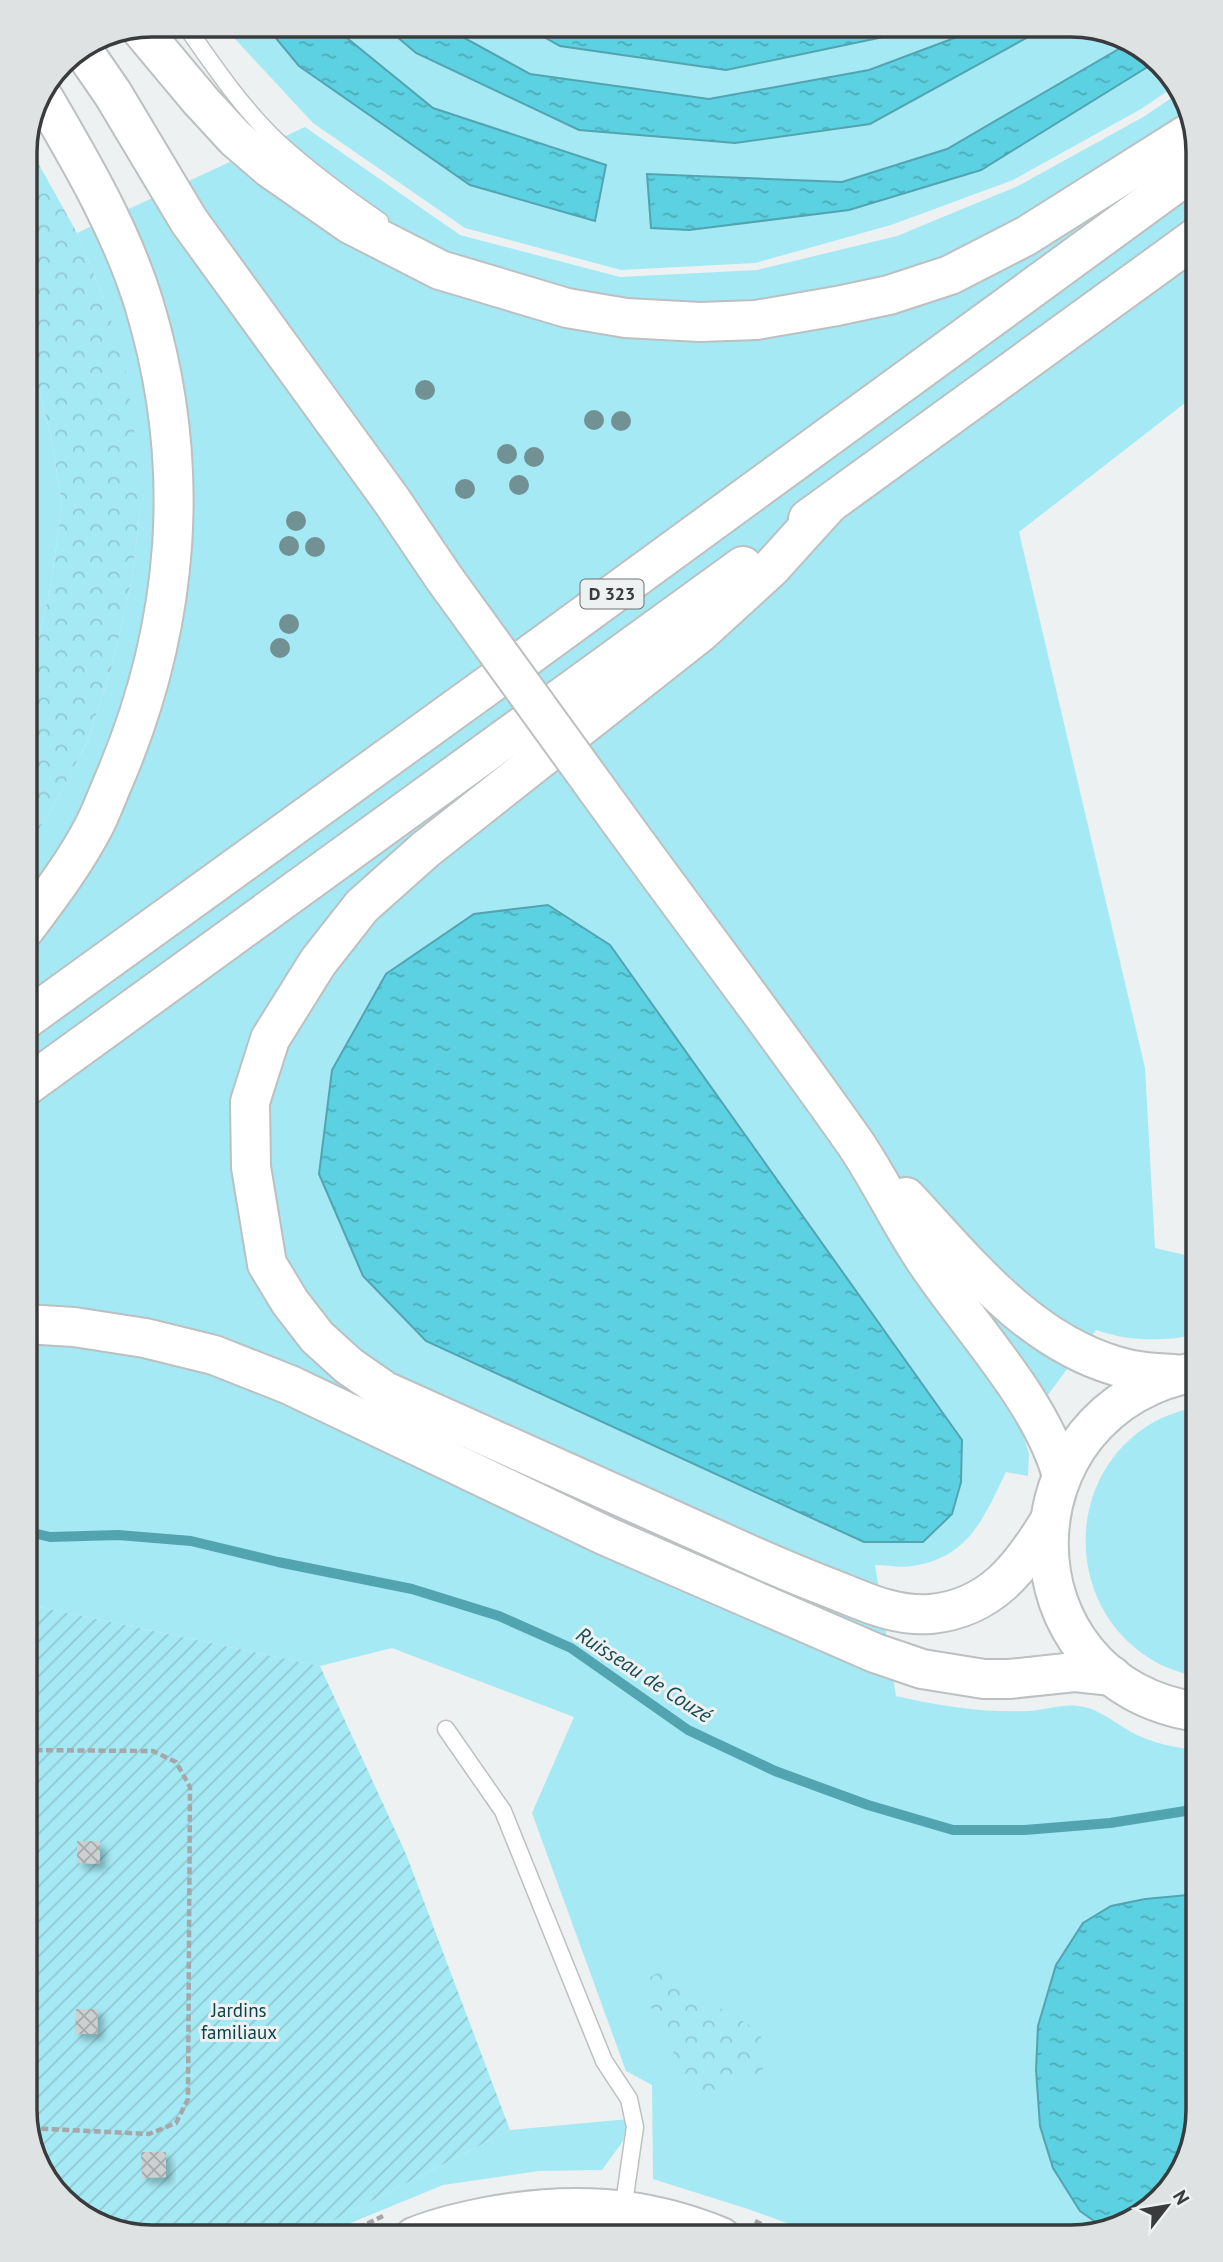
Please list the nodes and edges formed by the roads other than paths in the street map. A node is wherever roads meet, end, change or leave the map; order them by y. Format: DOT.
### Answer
graph roads {
  1 [pos="148,37"];
  2 [pos="195,37"];
  3 [pos="88,57"];
  4 [pos="68,74"];
  5 [pos="48,105"];
  6 [pos="1185,136"];
  7 [pos="1186,176"];
  8 [pos="189,220"];
  9 [pos="1186,245"];
  10 [pos="542,300"];
  11 [pos="828,505"];
  12 [pos="37,913"];
  13 [pos="37,1011"];
  14 [pos="37,1078"];
  15 [pos="856,1145"];
  16 [pos="37,1325"];
  17 [pos="1186,1373"];
  18 [pos="1186,1375"];
  19 [pos="1062,1476"];
  20 [pos="1050,1520"];
  21 [pos="1112,1676"];
  22 [pos="1186,1710"];
  23 [pos="446,1729"];
  24 [pos="623,2210"];
  25 [pos="448,2225"];
  26 [pos="692,2225"];
  1 -- 10 [label="main road"];
  2 -- 10 [label="lane"];
  3 -- 8 [label="main road"];
  4 -- 8 [label="main road"];
  5 -- 12 [label="main road"];
  6 -- 10 [label="main road"];
  7 -- 13 [label="main road, D 323"];
  8 -- 15 [label="main road, bridge"];
  9 -- 11 [label="main road, D 323"];
  11 -- 14 [label="main road, D 323"];
  11 -- 20 [label="main road"];
  15 -- 17 [label="main road"];
  15 -- 19 [label="main road"];
  16 -- 21 [label="main road"];
  18 -- 19 [label="main road"];
  19 -- 20 [label="main road"];
  20 -- 21 [label="main road"];
  21 -- 22 [label="main road"];
  23 -- 24 [label="lane"];
  24 -- 25 [label="main road"];
  24 -- 26 [label="main road"];
}
